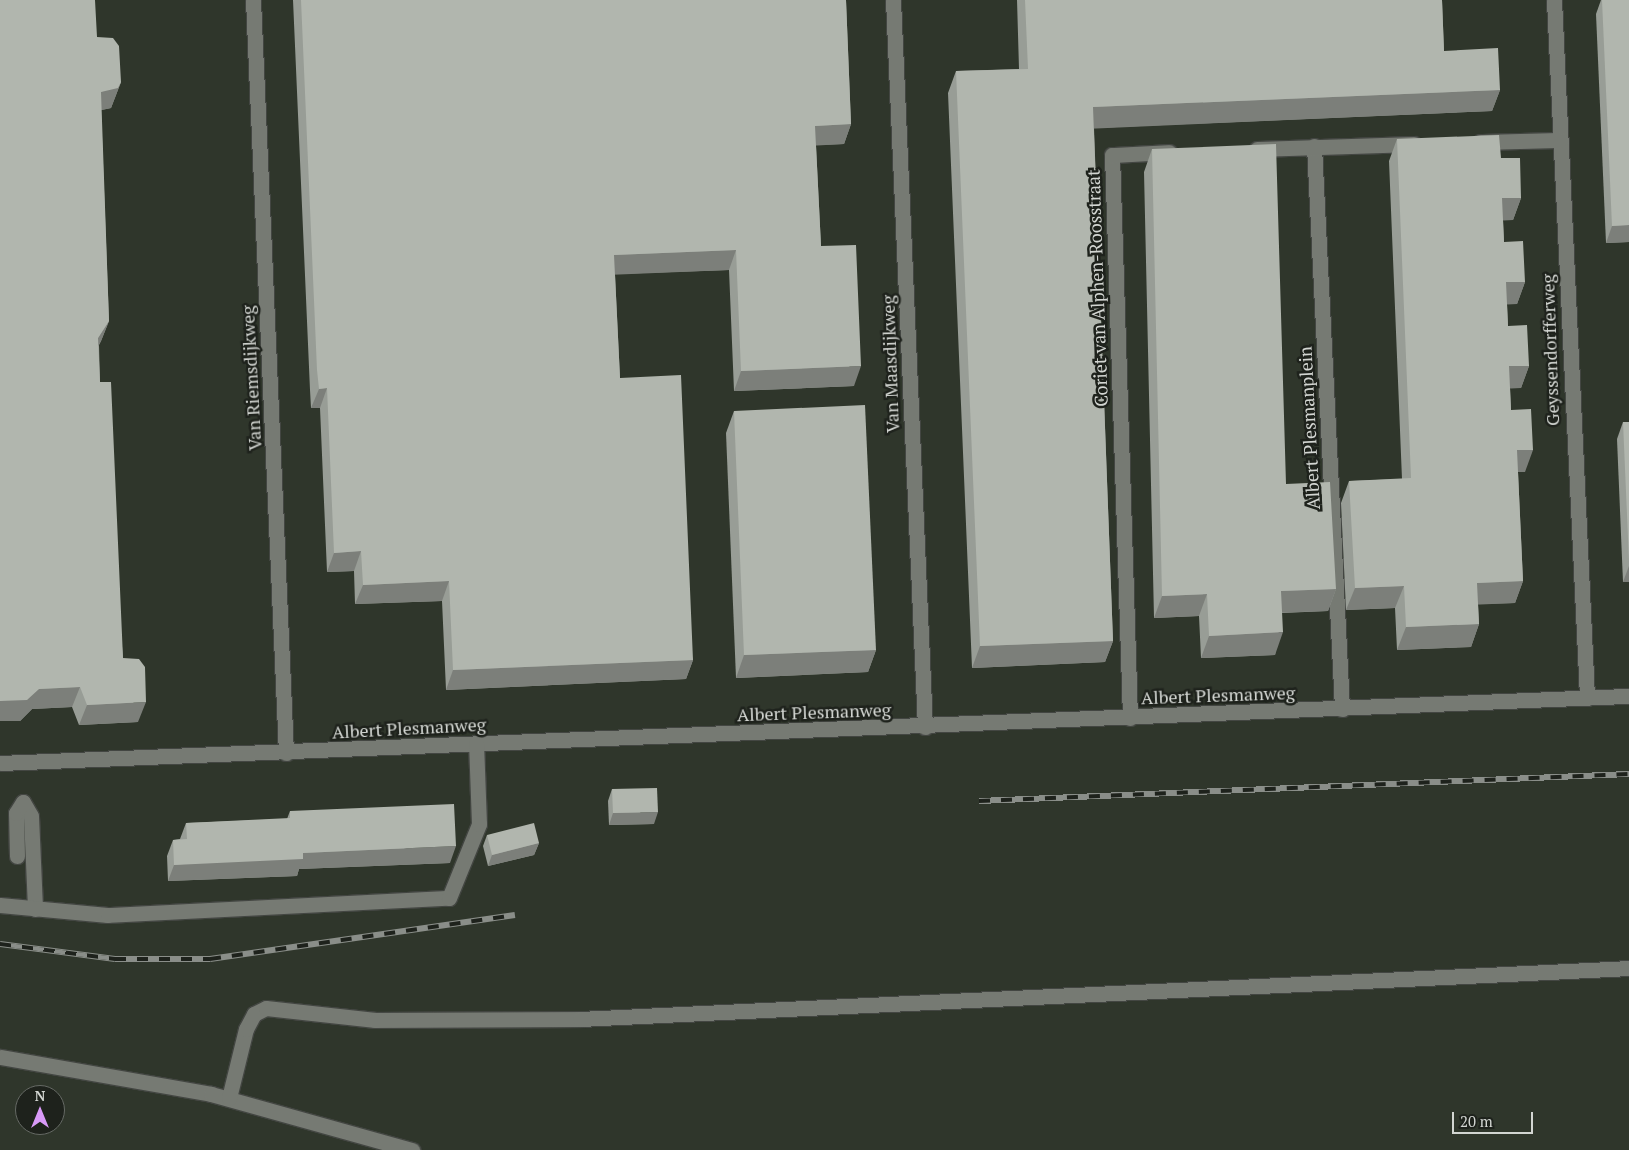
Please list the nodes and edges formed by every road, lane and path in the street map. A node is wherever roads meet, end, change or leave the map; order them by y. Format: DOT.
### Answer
graph roads {
  1 [pos="253,0"];
  2 [pos="893,0"];
  3 [pos="1554,0"];
  4 [pos="1560,140"];
  5 [pos="1462,142"];
  6 [pos="1432,143"];
  7 [pos="1314,146"];
  8 [pos="1237,150"];
  9 [pos="1189,152"];
  10 [pos="1629,696"];
  11 [pos="1587,698"];
  12 [pos="1342,709"];
  13 [pos="1130,718"];
  14 [pos="925,727"];
  15 [pos="476,743"];
  16 [pos="286,754"];
  17 [pos="0,763"];
  18 [pos="17,856"];
  19 [pos="0,905"];
  20 [pos="35,909"];
  21 [pos="1629,968"];
  22 [pos="0,1057"];
  23 [pos="229,1098"];
  24 [pos="412,1150"];
  1 -- 16 [label="street, Van Riemsdijkweg"];
  2 -- 14 [label="street, Van Maasdijkweg"];
  3 -- 4 [label="street, Geyssendorfferweg"];
  4 -- 5 [label="street"];
  4 -- 11 [label="street, Geyssendorfferweg"];
  6 -- 7 [label="street"];
  7 -- 8 [label="street"];
  7 -- 12 [label="street, Albert Plesmanplein"];
  9 -- 13 [label="street, Coriet van Alphen-Roosstraat"];
  10 -- 11 [label="street, Albert Plesmanweg"];
  11 -- 12 [label="street, Albert Plesmanweg"];
  12 -- 13 [label="street, Albert Plesmanweg"];
  13 -- 14 [label="street, Albert Plesmanweg"];
  14 -- 15 [label="street, Albert Plesmanweg"];
  15 -- 16 [label="street, Albert Plesmanweg"];
  15 -- 20 [label="street"];
  16 -- 17 [label="street, Albert Plesmanweg"];
  18 -- 20 [label="street"];
  19 -- 20 [label="street"];
  21 -- 23 [label="street"];
  22 -- 23 [label="street"];
  23 -- 24 [label="street"];
}
